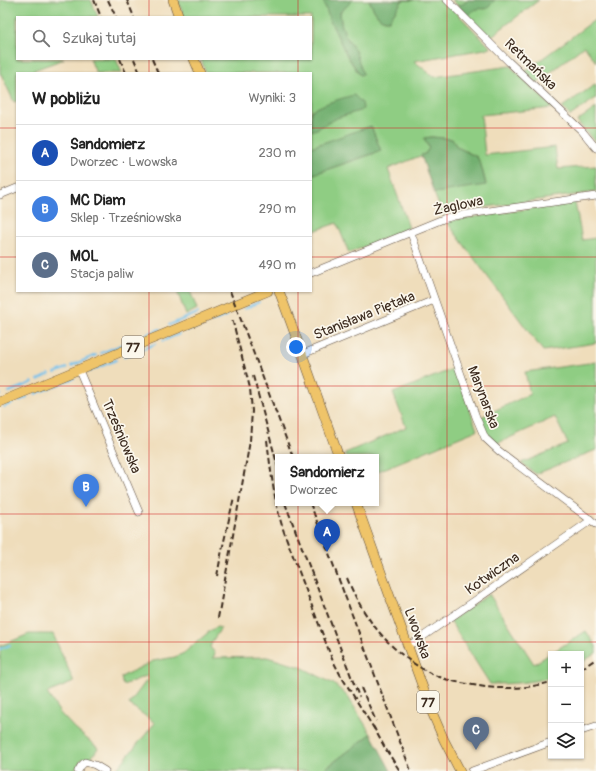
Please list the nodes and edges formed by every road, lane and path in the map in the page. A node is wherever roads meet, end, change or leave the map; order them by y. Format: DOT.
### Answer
graph roads {
  1 [pos="173,0"];
  2 [pos="447,0"];
  3 [pos="179,16"];
  4 [pos="194,60"];
  5 [pos="200,72"];
  6 [pos="596,148"];
  7 [pos="16,188"];
  8 [pos="0,196"];
  9 [pos="596,196"];
  10 [pos="411,233"];
  11 [pos="312,273"];
  12 [pos="266,292"];
  13 [pos="280,292"];
  14 [pos="434,300"];
  15 [pos="303,354"];
  16 [pos="79,370"];
  17 [pos="0,402"];
  18 [pos="338,454"];
  19 [pos="357,506"];
  20 [pos="139,512"];
  21 [pos="590,519"];
  22 [pos="596,524"];
  23 [pos="408,645"];
  24 [pos="595,729"];
  25 [pos="584,731"];
  26 [pos="548,743"];
  27 [pos="78,771"];
  28 [pos="105,771"];
  29 [pos="460,771"];
  30 [pos="472,771"];
  1 -- 3 [label="main road"];
  2 -- 6 [label="street, Retmańska"];
  4 -- 5 [label="main road"];
  7 -- 8 [label="street"];
  9 -- 10 [label="street, Żaglowa"];
  10 -- 11 [label="street, Żaglowa"];
  10 -- 14 [label="street, Marynarska"];
  12 -- 16 [label="main road, 77"];
  13 -- 15 [label="main road"];
  14 -- 15 [label="street, Stanisława Piętaka"];
  14 -- 21 [label="street, Marynarska"];
  15 -- 18 [label="main road"];
  16 -- 17 [label="main road, 77"];
  16 -- 20 [label="street, Trześniowska"];
  19 -- 23 [label="main road, Lwowska / 77"];
  21 -- 22 [label="street, Marynarska"];
  21 -- 23 [label="street, Kotwiczna"];
  23 -- 29 [label="main road, Lwowska / 77"];
  24 -- 25 [label="street"];
  26 -- 30 [label="street"];
  27 -- 28 [label="street"];
}
